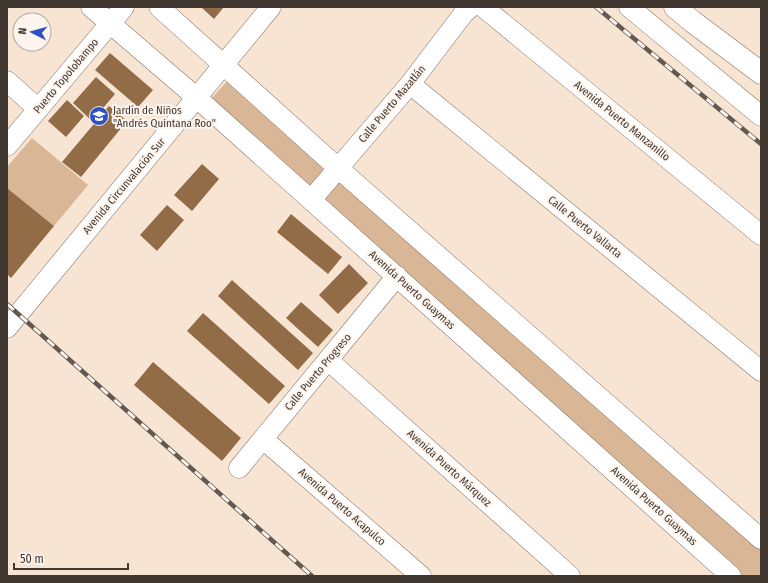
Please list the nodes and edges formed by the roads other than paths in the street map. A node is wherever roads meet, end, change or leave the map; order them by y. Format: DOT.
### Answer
graph roads {
  1 [pos="91,7"];
  2 [pos="124,7"];
  3 [pos="159,7"];
  4 [pos="272,7"];
  5 [pos="471,7"];
  6 [pos="483,7"];
  7 [pos="629,7"];
  8 [pos="675,7"];
  9 [pos="110,24"];
  10 [pos="223,65"];
  11 [pos="761,73"];
  12 [pos="7,81"];
  13 [pos="410,84"];
  14 [pos="197,98"];
  15 [pos="38,109"];
  16 [pos="761,116"];
  17 [pos="7,146"];
  18 [pos="338,168"];
  19 [pos="311,200"];
  20 [pos="761,235"];
  21 [pos="397,276"];
  22 [pos="7,328"];
  23 [pos="328,360"];
  24 [pos="761,371"];
  25 [pos="263,439"];
  26 [pos="239,468"];
  27 [pos="761,539"];
  28 [pos="421,576"];
  29 [pos="570,576"];
  30 [pos="731,576"];
  1 -- 9 [label="street, Avenida Puerto Guaymas"];
  2 -- 9 [label="street, Puerto Topolobampo"];
  3 -- 10 [label="street"];
  4 -- 10 [label="street, Avenida Circunvalación Sur"];
  5 -- 13 [label="street, Calle Puerto Mazatlán"];
  6 -- 20 [label="street, Avenida Puerto Manzanillo"];
  7 -- 16 [label="street"];
  8 -- 11 [label="highway"];
  9 -- 14 [label="street, Avenida Puerto Guaymas"];
  9 -- 15 [label="street, Puerto Topolobampo"];
  10 -- 14 [label="street, Avenida Circunvalación Sur"];
  10 -- 18 [label="street"];
  12 -- 15 [label="street"];
  13 -- 18 [label="street, Calle Puerto Mazatlán"];
  13 -- 24 [label="street, Calle Puerto Vallarta"];
  14 -- 19 [label="street, Avenida Puerto Guaymas"];
  14 -- 22 [label="street, Avenida Circunvalación Sur"];
  15 -- 17 [label="street, Puerto Topolobampo"];
  18 -- 19 [label="street, Calle Puerto Mazatlán"];
  18 -- 27 [label="street"];
  19 -- 21 [label="street, Avenida Puerto Guaymas"];
  21 -- 23 [label="street, Calle Puerto Progreso"];
  21 -- 30 [label="street, Avenida Puerto Guaymas"];
  23 -- 25 [label="street, Calle Puerto Progreso"];
  23 -- 29 [label="street, Avenida Puerto Márquez"];
  25 -- 26 [label="street, Calle Puerto Progreso"];
  25 -- 28 [label="street, Avenida Puerto Acapulco"];
}
